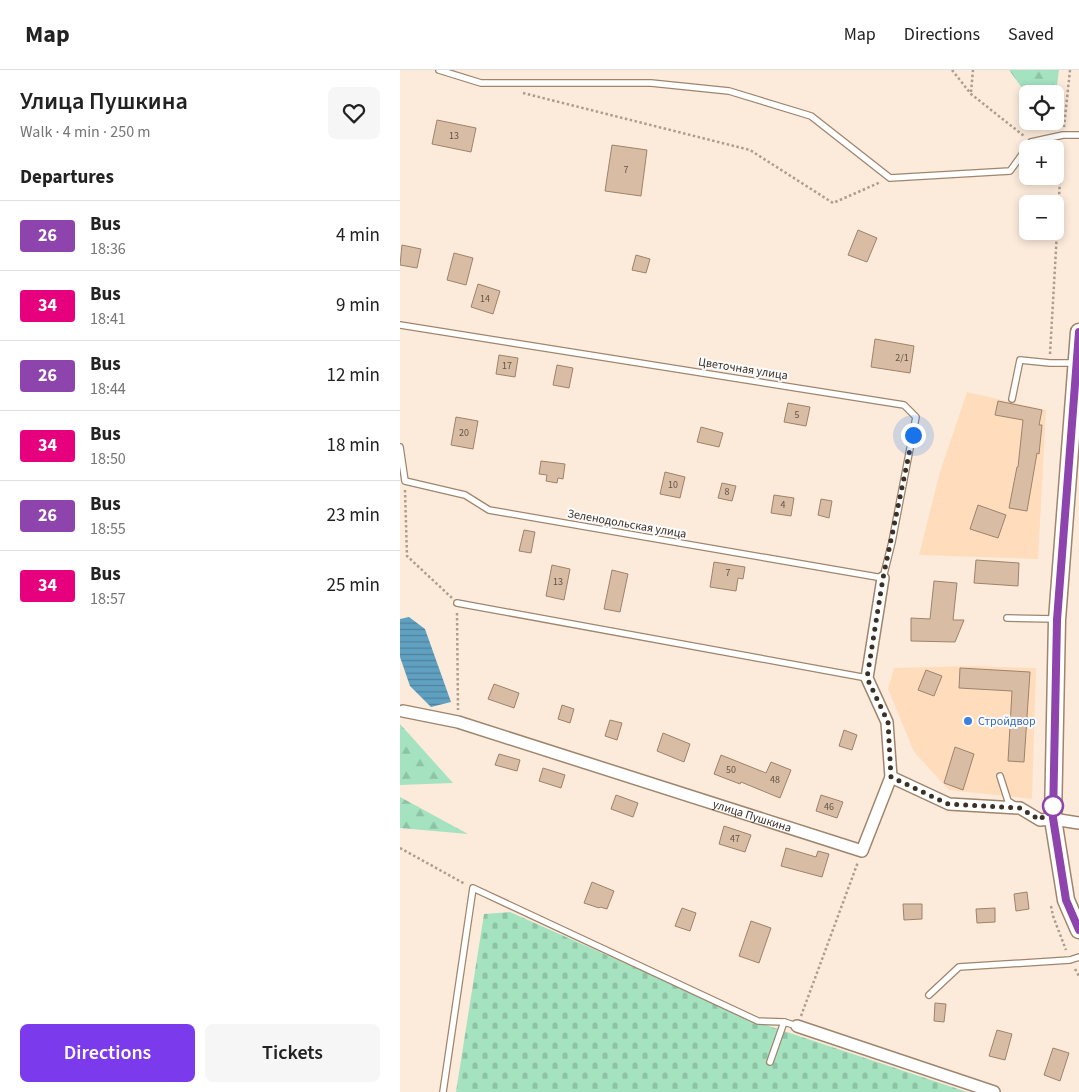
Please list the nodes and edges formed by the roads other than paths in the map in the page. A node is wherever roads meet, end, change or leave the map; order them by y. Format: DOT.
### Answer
graph roads {
  1 [pos="439,70"];
  2 [pos="1079,135"];
  3 [pos="400,324"];
  4 [pos="1079,332"];
  5 [pos="1076,363"];
  6 [pos="1012,398"];
  7 [pos="400,447"];
  8 [pos="883,578"];
  9 [pos="457,603"];
  10 [pos="1007,618"];
  11 [pos="1057,620"];
  12 [pos="867,678"];
  13 [pos="404,711"];
  14 [pos="1000,776"];
  15 [pos="891,777"];
  16 [pos="1020,808"];
  17 [pos="1053,818"];
  18 [pos="1079,823"];
  19 [pos="1079,930"];
  20 [pos="1079,957"];
  21 [pos="929,995"];
  22 [pos="784,1022"];
  23 [pos="797,1026"];
  24 [pos="770,1062"];
  25 [pos="443,1092"];
  26 [pos="994,1092"];
  1 -- 2 [label="lane"];
  3 -- 8 [label="lane, Цветочная улица"];
  4 -- 5 [label="main road"];
  5 -- 6 [label="lane"];
  5 -- 11 [label="main road"];
  7 -- 8 [label="lane, Зеленодольская улица"];
  8 -- 12 [label="street"];
  9 -- 12 [label="lane"];
  10 -- 11 [label="lane"];
  11 -- 17 [label="main road"];
  12 -- 15 [label="street"];
  13 -- 15 [label="street, улица Пушкина"];
  14 -- 16 [label="lane"];
  15 -- 16 [label="street"];
  16 -- 17 [label="street"];
  17 -- 18 [label="street"];
  17 -- 19 [label="main road"];
  20 -- 21 [label="lane"];
  22 -- 23 [label="lane"];
  22 -- 24 [label="lane"];
  22 -- 25 [label="lane"];
  23 -- 26 [label="street"];
}
